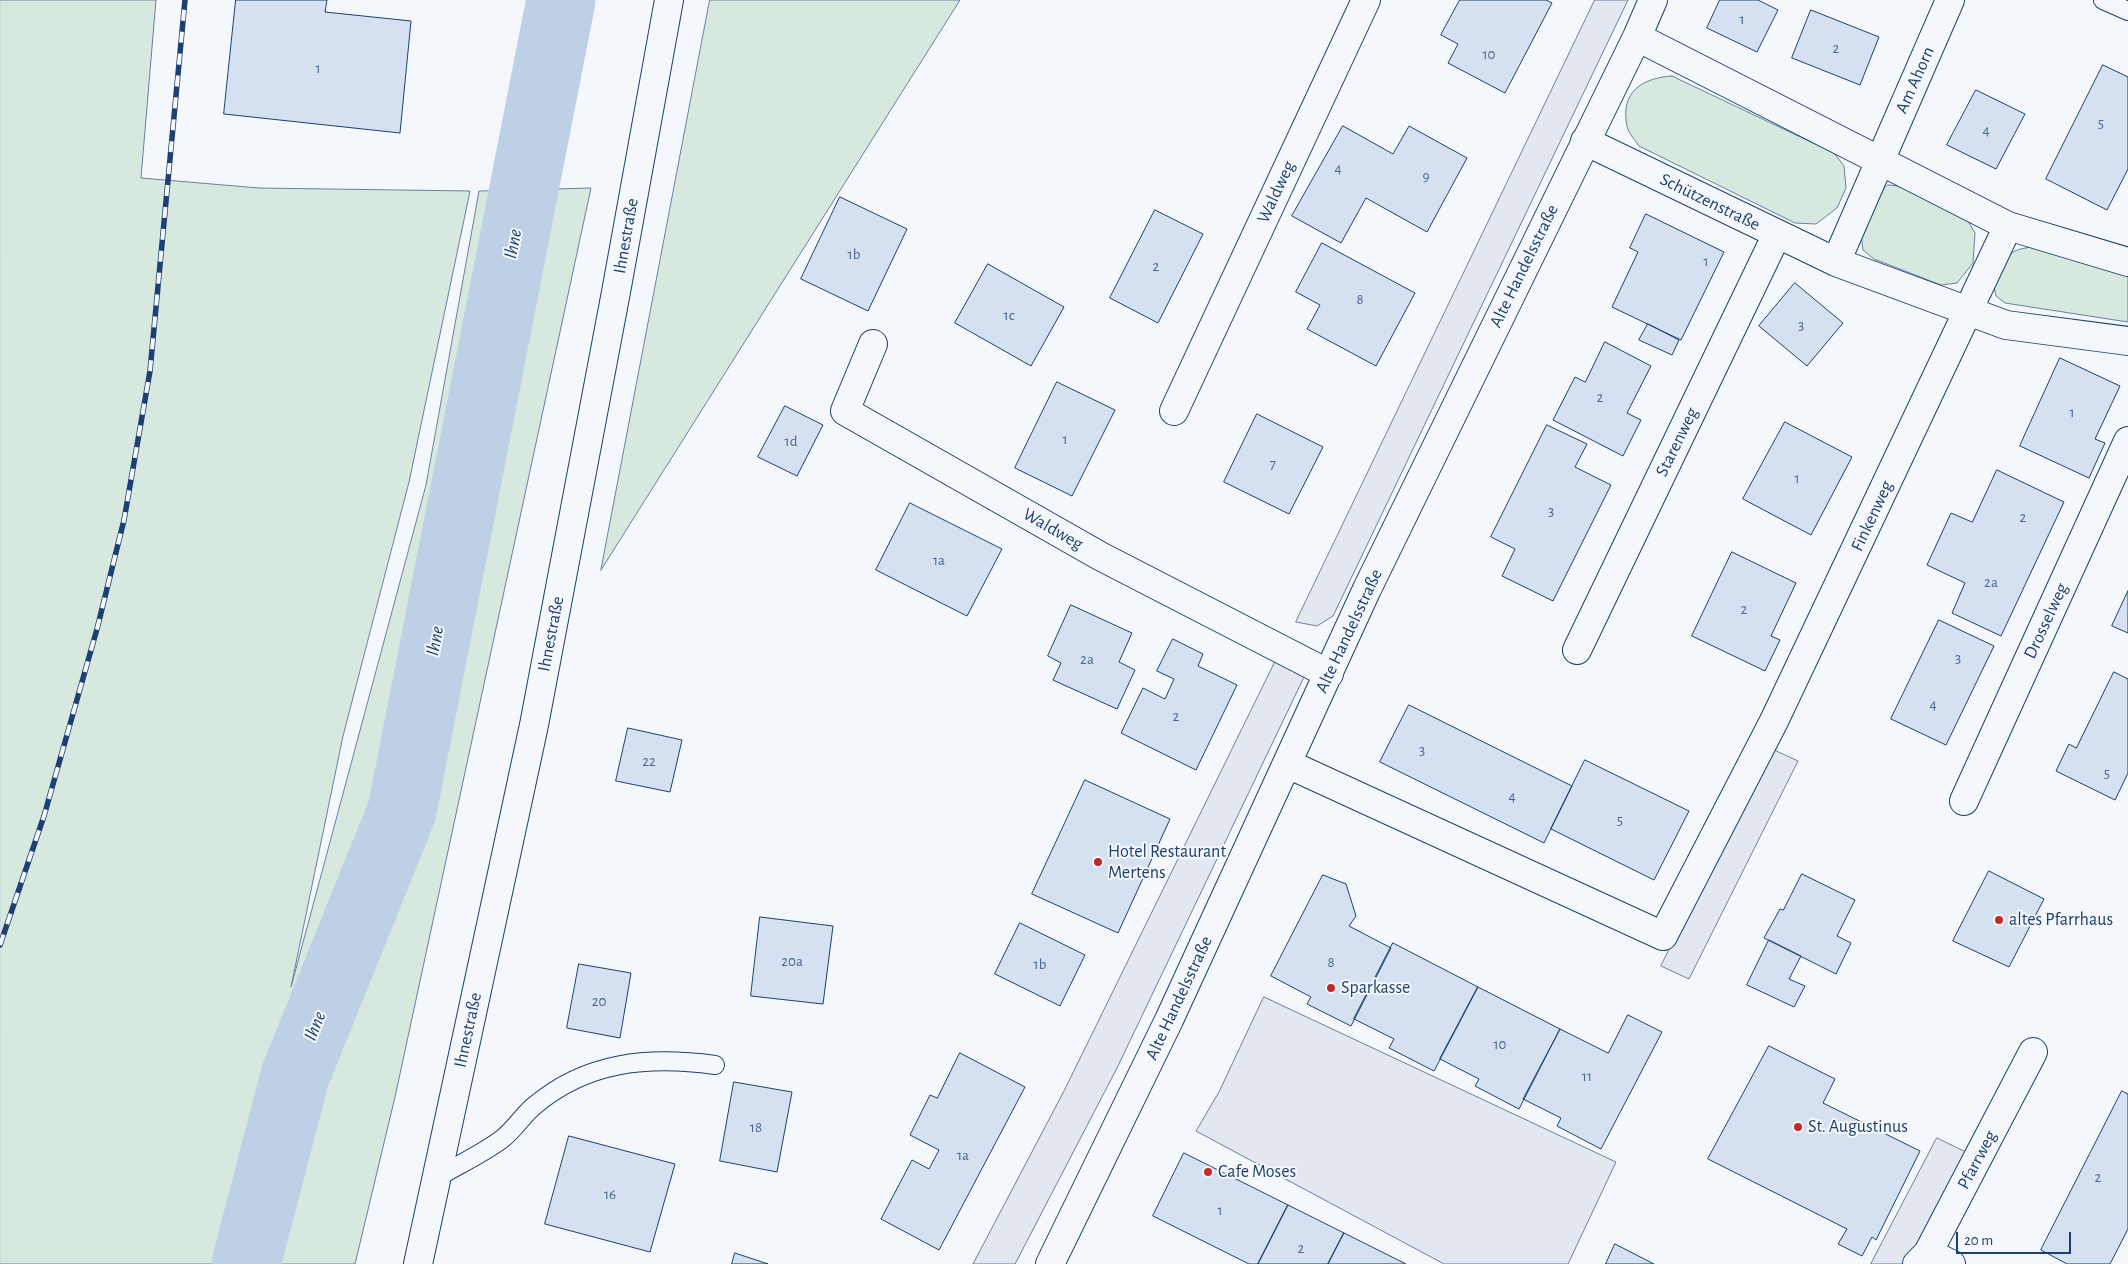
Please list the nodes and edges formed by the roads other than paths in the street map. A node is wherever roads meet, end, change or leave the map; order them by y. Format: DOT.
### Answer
graph roads {
  1 [pos="669,0"];
  2 [pos="1366,0"];
  3 [pos="1653,0"];
  4 [pos="1950,0"];
  5 [pos="2103,0"];
  6 [pos="2128,11"];
  7 [pos="1637,37"];
  8 [pos="1585,141"];
  9 [pos="1880,161"];
  10 [pos="2008,226"];
  11 [pos="1777,234"];
  12 [pos="1836,262"];
  13 [pos="2128,262"];
  14 [pos="1970,311"];
  15 [pos="2128,342"];
  16 [pos="873,344"];
  17 [pos="1174,411"];
  18 [pos="2128,441"];
  19 [pos="1577,650"];
  20 [pos="1329,674"];
  21 [pos="1288,764"];
  22 [pos="1964,800"];
  23 [pos="2033,1052"];
  24 [pos="715,1065"];
  25 [pos="436,1178"];
  26 [pos="1932,1260"];
  27 [pos="418,1264"];
  28 [pos="1050,1264"];
  1 -- 25 [label="street, Ihnestraße"];
  2 -- 17 [label="street, Waldweg"];
  3 -- 7 [label="street, Alte Handelsstraße"];
  4 -- 9 [label="street, Am Ahorn"];
  5 -- 6 [label="lane"];
  7 -- 8 [label="street, Alte Handelsstraße"];
  7 -- 9 [label="street"];
  8 -- 11 [label="street, Schützenstraße"];
  8 -- 20 [label="street, Alte Handelsstraße"];
  9 -- 10 [label="street"];
  9 -- 12 [label="street"];
  10 -- 13 [label="street"];
  10 -- 14 [label="street"];
  11 -- 12 [label="street, Schützenstraße"];
  11 -- 19 [label="street, Starenweg"];
  12 -- 14 [label="street, Schützenstraße"];
  14 -- 15 [label="street, Schützenstraße"];
  14 -- 21 [label="street, Finkenweg"];
  16 -- 20 [label="street, Waldweg"];
  18 -- 22 [label="street, Drosselweg"];
  20 -- 21 [label="street, Alte Handelsstraße"];
  21 -- 28 [label="street, Alte Handelsstraße"];
  23 -- 26 [label="street, Pfarrweg"];
  24 -- 25 [label="lane"];
  25 -- 27 [label="street, Ihnestraße"];
}
